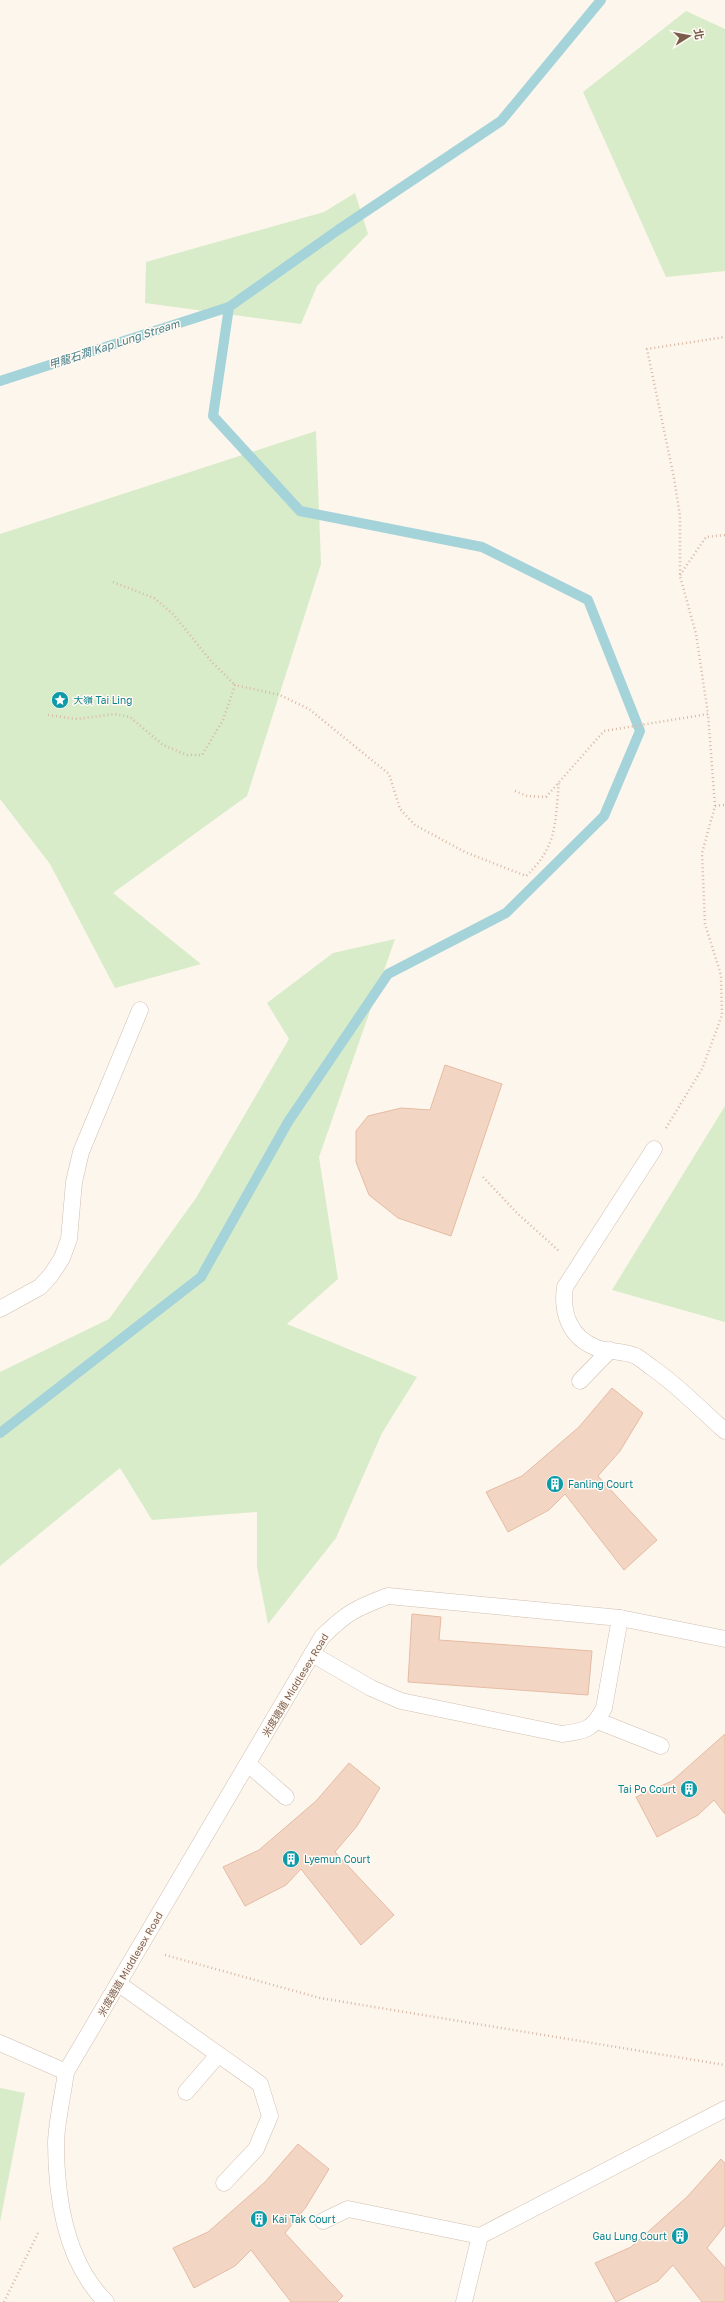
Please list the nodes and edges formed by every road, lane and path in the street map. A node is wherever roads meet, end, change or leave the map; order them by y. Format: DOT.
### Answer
graph roads {
  1 [pos="725,337"];
  2 [pos="725,535"];
  3 [pos="680,576"];
  4 [pos="113,582"];
  5 [pos="235,686"];
  6 [pos="708,714"];
  7 [pos="48,715"];
  8 [pos="559,782"];
  9 [pos="515,791"];
  10 [pos="725,805"];
  11 [pos="715,806"];
  12 [pos="140,1010"];
  13 [pos="654,1149"];
  14 [pos="483,1176"];
  15 [pos="579,1265"];
  16 [pos="0,1309"];
  17 [pos="610,1350"];
  18 [pos="580,1381"];
  19 [pos="725,1431"];
  20 [pos="620,1618"];
  21 [pos="725,1639"];
  22 [pos="312,1654"];
  23 [pos="598,1721"];
  24 [pos="661,1746"];
  25 [pos="248,1764"];
  26 [pos="286,1797"];
  27 [pos="139,1948"];
  28 [pos="119,1984"];
  29 [pos="0,2043"];
  30 [pos="218,2055"];
  31 [pos="725,2064"];
  32 [pos="66,2072"];
  33 [pos="186,2092"];
  34 [pos="725,2109"];
  35 [pos="224,2183"];
  36 [pos="323,2221"];
  37 [pos="39,2228"];
  38 [pos="480,2236"];
  39 [pos="4,2302"];
  40 [pos="106,2302"];
  41 [pos="464,2302"];
  1 -- 3 [label="path"];
  2 -- 3 [label="path"];
  3 -- 6 [label="path"];
  4 -- 5 [label="path"];
  5 -- 7 [label="path"];
  5 -- 8 [label="path"];
  6 -- 8 [label="path"];
  6 -- 11 [label="path"];
  8 -- 9 [label="path"];
  10 -- 11 [label="path"];
  11 -- 13 [label="path"];
  12 -- 16 [label="lane"];
  13 -- 15 [label="lane"];
  14 -- 15 [label="path"];
  15 -- 17 [label="lane"];
  17 -- 18 [label="lane"];
  17 -- 19 [label="lane"];
  20 -- 21 [label="lane, 米度適道 Middlesex Road"];
  20 -- 22 [label="lane, 米度適道 Middlesex Road"];
  20 -- 23 [label="lane"];
  22 -- 23 [label="lane"];
  22 -- 25 [label="lane, 米度適道 Middlesex Road"];
  23 -- 24 [label="lane"];
  25 -- 26 [label="lane"];
  25 -- 27 [label="lane, 米度適道 Middlesex Road"];
  27 -- 28 [label="lane, 米度適道 Middlesex Road"];
  27 -- 31 [label="path"];
  28 -- 30 [label="lane"];
  28 -- 32 [label="lane, 米度適道 Middlesex Road"];
  29 -- 32 [label="lane"];
  30 -- 33 [label="lane"];
  30 -- 35 [label="lane"];
  32 -- 40 [label="lane"];
  34 -- 38 [label="lane"];
  36 -- 38 [label="lane"];
  37 -- 39 [label="path"];
  38 -- 41 [label="lane"];
}
